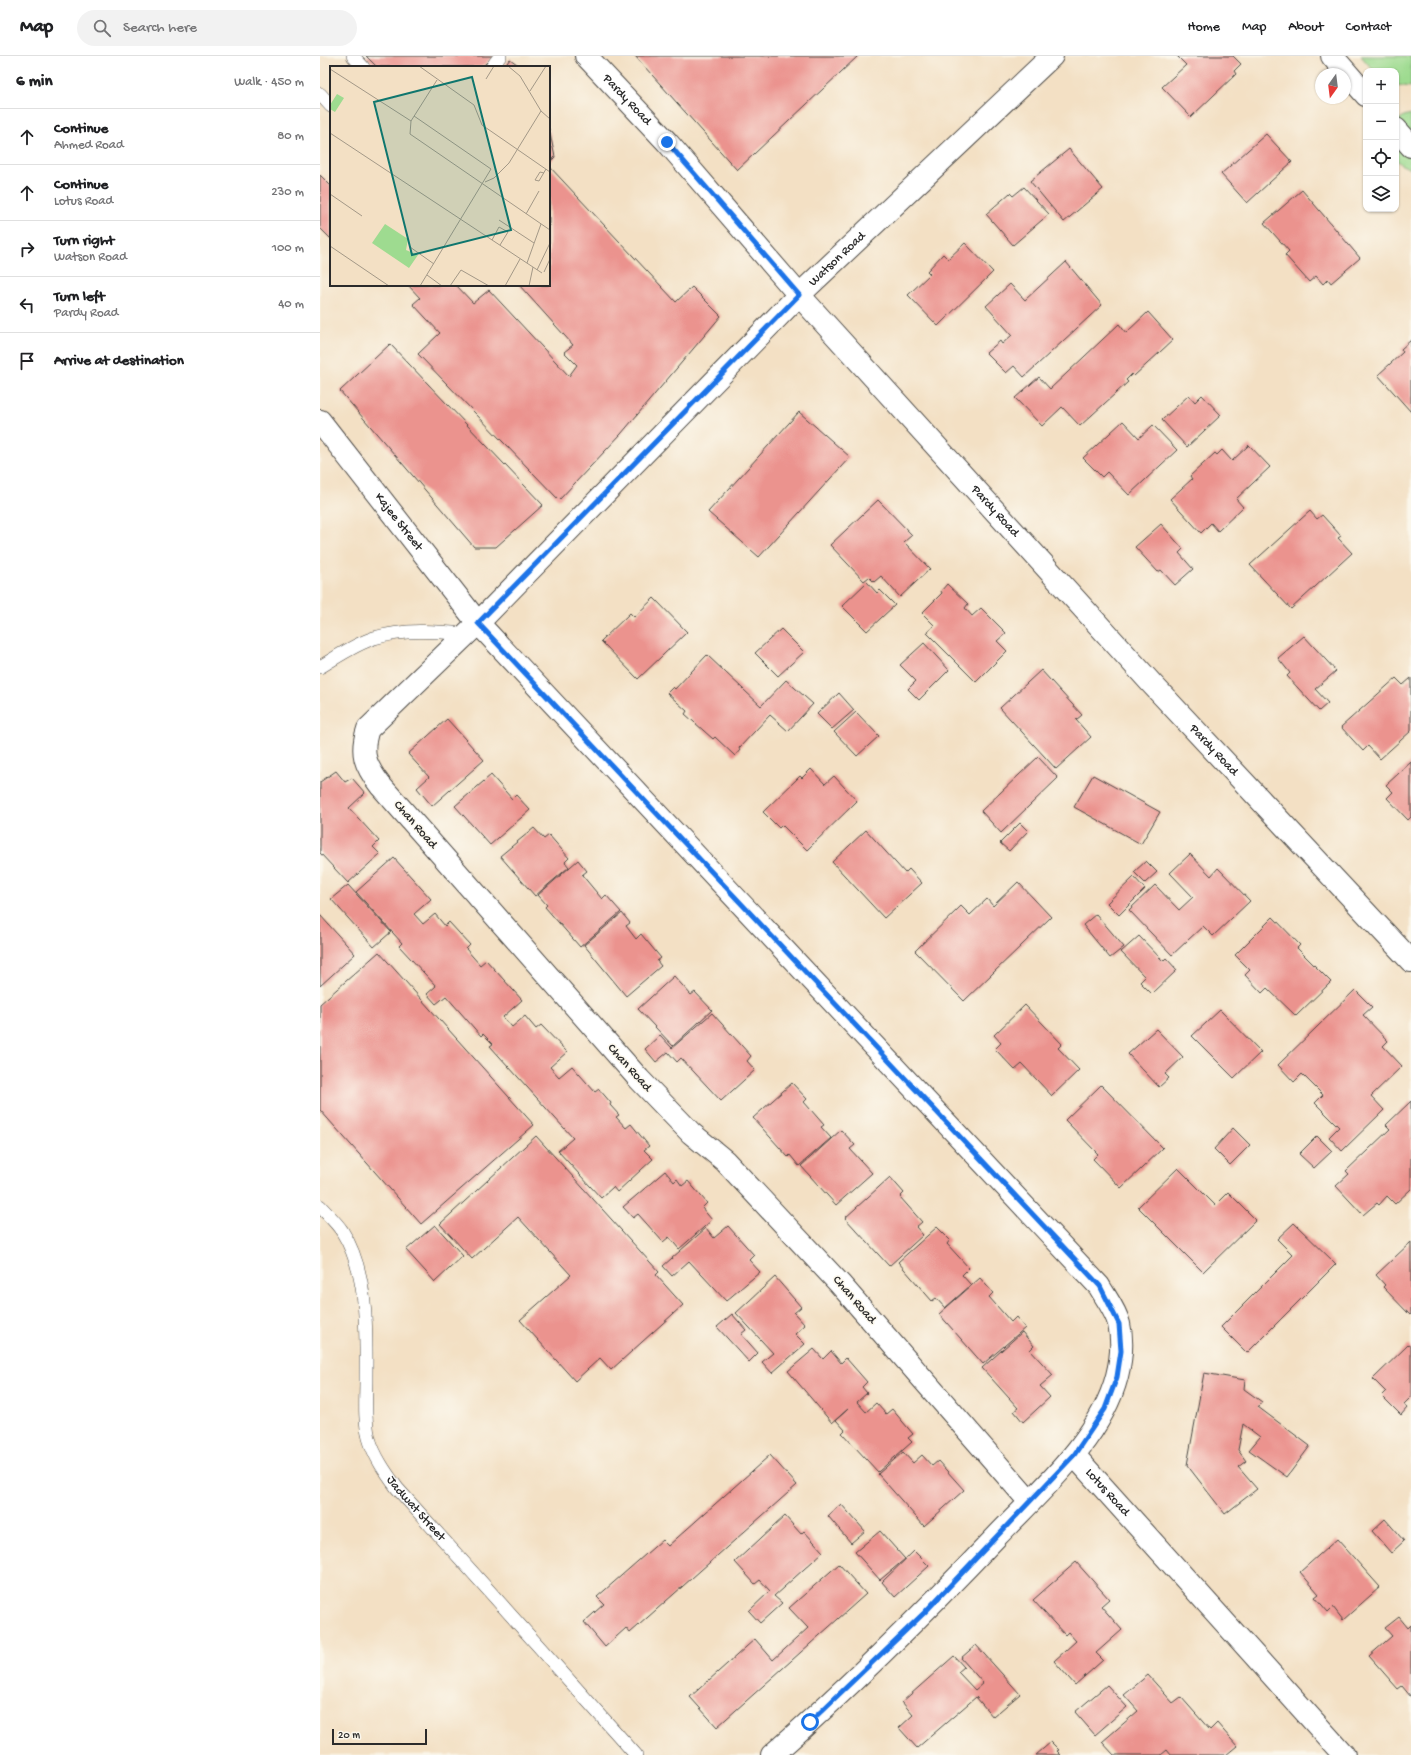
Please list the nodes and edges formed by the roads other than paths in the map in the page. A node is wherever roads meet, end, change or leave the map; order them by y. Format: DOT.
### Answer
graph roads {
  1 [pos="353,56"];
  2 [pos="500,56"];
  3 [pos="586,56"];
  4 [pos="1052,56"];
  5 [pos="1332,56"];
  6 [pos="362,66"];
  7 [pos="493,66"];
  8 [pos="1363,92"];
  9 [pos="320,94"];
  10 [pos="330,105"];
  11 [pos="1399,132"];
  12 [pos="1411,146"];
  13 [pos="799,295"];
  14 [pos="320,421"];
  15 [pos="471,628"];
  16 [pos="320,668"];
  17 [pos="1411,961"];
  18 [pos="320,1206"];
  19 [pos="1074,1455"];
  20 [pos="1030,1502"];
  21 [pos="636,1755"];
  22 [pos="772,1755"];
  23 [pos="1344,1755"];
  1 -- 6 [label="lane"];
  2 -- 7 [label="lane"];
  3 -- 13 [label="street, Pardy Road"];
  4 -- 13 [label="street, Watson Road"];
  5 -- 8 [label="street"];
  9 -- 10 [label="lane"];
  11 -- 12 [label="street"];
  13 -- 15 [label="street, Watson Road"];
  13 -- 17 [label="street, Pardy Road"];
  14 -- 15 [label="street, Kajee Street"];
  15 -- 16 [label="lane"];
  15 -- 19 [label="street"];
  15 -- 20 [label="street, Chan Road"];
  18 -- 21 [label="lane, Jadwat Street"];
  19 -- 20 [label="street"];
  19 -- 23 [label="street, Lotus Road"];
  20 -- 22 [label="street"];
}
